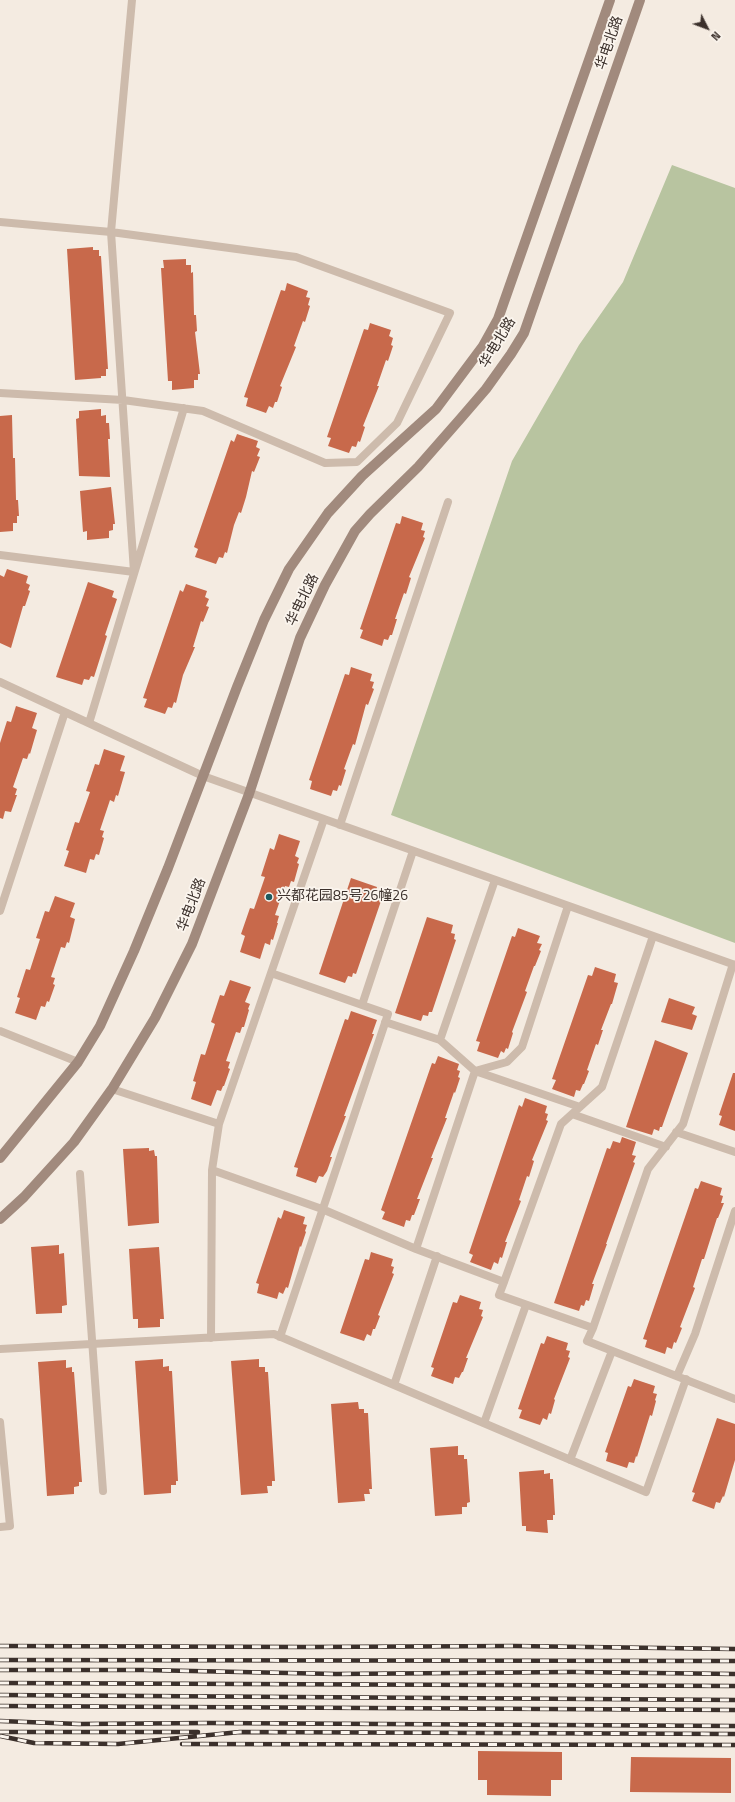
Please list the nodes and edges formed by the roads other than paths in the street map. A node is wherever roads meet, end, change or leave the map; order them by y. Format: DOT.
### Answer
graph roads {
  1 [pos="132,0"];
  2 [pos="610,0"];
  3 [pos="640,0"];
  4 [pos="0,222"];
  5 [pos="111,232"];
  6 [pos="0,393"];
  7 [pos="123,400"];
  8 [pos="184,408"];
  9 [pos="448,502"];
  10 [pos="0,555"];
  11 [pos="134,572"];
  12 [pos="0,682"];
  13 [pos="65,712"];
  14 [pos="89,723"];
  15 [pos="203,776"];
  16 [pos="249,794"];
  17 [pos="324,819"];
  18 [pos="340,825"];
  19 [pos="413,851"];
  20 [pos="495,880"];
  21 [pos="568,906"];
  22 [pos="0,911"];
  23 [pos="653,936"];
  24 [pos="734,965"];
  25 [pos="271,972"];
  26 [pos="362,1005"];
  27 [pos="385,1022"];
  28 [pos="0,1031"];
  29 [pos="440,1040"];
  30 [pos="78,1062"];
  31 [pos="475,1071"];
  32 [pos="112,1089"];
  33 [pos="580,1107"];
  34 [pos="572,1114"];
  35 [pos="219,1124"];
  36 [pos="676,1132"];
  37 [pos="666,1146"];
  38 [pos="735,1152"];
  39 [pos="0,1158"];
  40 [pos="212,1170"];
  41 [pos="80,1174"];
  42 [pos="322,1209"];
  43 [pos="735,1210"];
  44 [pos="0,1220"];
  45 [pos="416,1249"];
  46 [pos="436,1256"];
  47 [pos="504,1282"];
  48 [pos="526,1305"];
  49 [pos="593,1328"];
  50 [pos="280,1337"];
  51 [pos="211,1338"];
  52 [pos="92,1345"];
  53 [pos="0,1349"];
  54 [pos="612,1351"];
  55 [pos="677,1376"];
  56 [pos="686,1379"];
  57 [pos="394,1385"];
  58 [pos="735,1398"];
  59 [pos="0,1422"];
  60 [pos="484,1423"];
  61 [pos="570,1460"];
  62 [pos="102,1491"];
  63 [pos="0,1527"];
  1 -- 5 [label="lane"];
  2 -- 15 [label="main road, 华电北路"];
  3 -- 16 [label="main road, 华电北路"];
  4 -- 5 [label="lane"];
  5 -- 7 [label="lane"];
  5 -- 8 [label="lane"];
  6 -- 7 [label="lane"];
  7 -- 8 [label="lane"];
  7 -- 11 [label="lane"];
  8 -- 11 [label="lane"];
  9 -- 18 [label="lane"];
  10 -- 11 [label="lane"];
  11 -- 14 [label="lane"];
  12 -- 13 [label="lane"];
  13 -- 14 [label="lane"];
  13 -- 22 [label="lane"];
  14 -- 15 [label="lane"];
  15 -- 16 [label="lane"];
  15 -- 30 [label="main road, 华电北路"];
  16 -- 17 [label="lane"];
  16 -- 32 [label="main road, 华电北路"];
  17 -- 18 [label="lane"];
  17 -- 25 [label="lane"];
  18 -- 19 [label="lane"];
  19 -- 20 [label="lane"];
  19 -- 26 [label="lane"];
  20 -- 21 [label="lane"];
  20 -- 29 [label="lane"];
  21 -- 23 [label="lane"];
  21 -- 31 [label="lane"];
  23 -- 24 [label="lane"];
  23 -- 33 [label="lane"];
  24 -- 36 [label="lane"];
  25 -- 26 [label="lane"];
  25 -- 35 [label="lane"];
  26 -- 27 [label="lane"];
  27 -- 29 [label="lane"];
  27 -- 42 [label="lane"];
  28 -- 30 [label="lane"];
  29 -- 31 [label="lane"];
  30 -- 39 [label="main road, 华电北路"];
  31 -- 33 [label="lane"];
  31 -- 45 [label="lane"];
  32 -- 35 [label="lane"];
  32 -- 44 [label="main road, 华电北路"];
  33 -- 34 [label="lane"];
  34 -- 37 [label="lane"];
  34 -- 47 [label="lane"];
  35 -- 40 [label="lane"];
  36 -- 37 [label="lane"];
  36 -- 38 [label="lane"];
  37 -- 49 [label="lane"];
  40 -- 42 [label="lane"];
  40 -- 51 [label="lane"];
  41 -- 52 [label="lane"];
  42 -- 45 [label="lane"];
  42 -- 50 [label="lane"];
  43 -- 55 [label="lane"];
  45 -- 46 [label="lane"];
  46 -- 47 [label="lane"];
  46 -- 57 [label="lane"];
  47 -- 48 [label="lane"];
  48 -- 49 [label="lane"];
  48 -- 60 [label="lane"];
  49 -- 54 [label="lane"];
  50 -- 51 [label="lane"];
  50 -- 57 [label="lane"];
  51 -- 52 [label="lane"];
  52 -- 53 [label="lane"];
  52 -- 62 [label="lane"];
  54 -- 55 [label="lane"];
  54 -- 61 [label="lane"];
  55 -- 56 [label="lane"];
  56 -- 58 [label="lane"];
  56 -- 61 [label="lane"];
  57 -- 60 [label="lane"];
  59 -- 63 [label="lane"];
  60 -- 61 [label="lane"];
}
